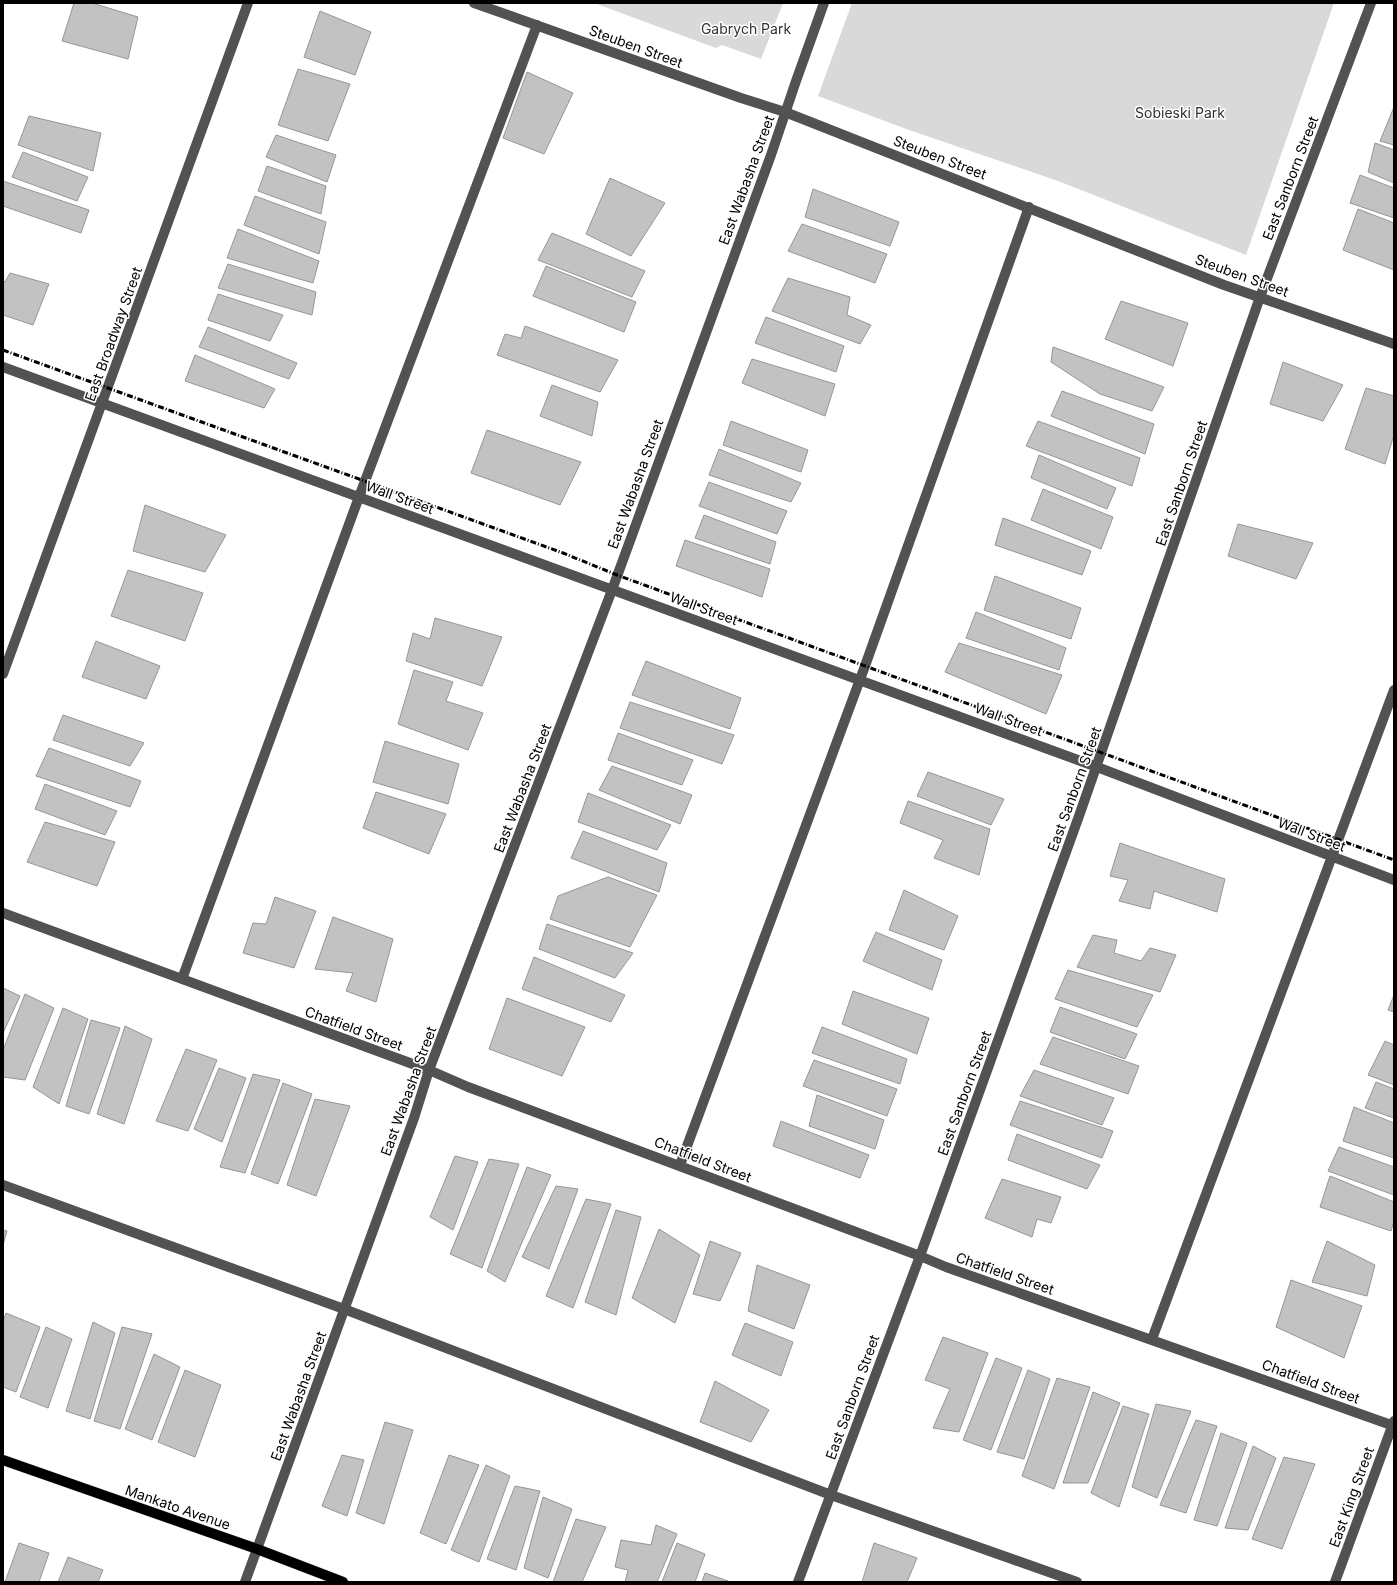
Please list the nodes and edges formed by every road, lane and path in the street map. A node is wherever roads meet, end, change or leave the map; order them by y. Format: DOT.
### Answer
graph roads {
  1 [pos="248,3"];
  2 [pos="474,3"];
  3 [pos="824,3"];
  4 [pos="1371,3"];
  5 [pos="537,25"];
  6 [pos="785,112"];
  7 [pos="1029,207"];
  8 [pos="1260,297"];
  9 [pos="1394,344"];
  10 [pos="3,367"];
  11 [pos="102,404"];
  12 [pos="359,497"];
  13 [pos="612,590"];
  14 [pos="3,674"];
  15 [pos="860,680"];
  16 [pos="1394,690"];
  17 [pos="1097,767"];
  18 [pos="1332,857"];
  19 [pos="1394,880"];
  20 [pos="3,913"];
  21 [pos="182,979"];
  22 [pos="430,1070"];
  23 [pos="680,1165"];
  24 [pos="3,1185"];
  25 [pos="920,1256"];
  26 [pos="344,1309"];
  27 [pos="1152,1339"];
  28 [pos="1393,1424"];
  29 [pos="3,1460"];
  30 [pos="831,1495"];
  31 [pos="257,1550"];
  32 [pos="245,1582"];
  33 [pos="343,1582"];
  34 [pos="798,1582"];
  35 [pos="1077,1582"];
  36 [pos="1335,1582"];
  1 -- 11 [label="street, East Broadway Street"];
  2 -- 5 [label="street, Steuben Street"];
  3 -- 6 [label="street, East Wabasha Street"];
  4 -- 8 [label="street, East Sanborn Street"];
  5 -- 6 [label="street, Steuben Street"];
  5 -- 12 [label="street"];
  6 -- 7 [label="street, Steuben Street"];
  6 -- 13 [label="street, East Wabasha Street"];
  7 -- 8 [label="street, Steuben Street"];
  7 -- 15 [label="street"];
  8 -- 9 [label="street, Steuben Street"];
  8 -- 17 [label="street, East Sanborn Street"];
  10 -- 11 [label="street, Wall Street"];
  11 -- 12 [label="street, Wall Street"];
  11 -- 14 [label="street, East Broadway Street"];
  12 -- 13 [label="street, Wall Street"];
  12 -- 21 [label="street"];
  13 -- 15 [label="street, Wall Street"];
  13 -- 22 [label="street, East Wabasha Street"];
  15 -- 17 [label="street, Wall Street"];
  15 -- 23 [label="street"];
  16 -- 18 [label="street"];
  17 -- 18 [label="street, Wall Street"];
  17 -- 25 [label="street, East Sanborn Street"];
  18 -- 19 [label="street, Wall Street"];
  18 -- 27 [label="street"];
  20 -- 21 [label="street, Chatfield Street"];
  21 -- 22 [label="street, Chatfield Street"];
  22 -- 23 [label="street, Chatfield Street"];
  22 -- 26 [label="street, East Wabasha Street"];
  23 -- 25 [label="street, Chatfield Street"];
  24 -- 26 [label="street"];
  25 -- 27 [label="street, Chatfield Street"];
  25 -- 30 [label="street, East Sanborn Street"];
  26 -- 30 [label="street"];
  26 -- 31 [label="street, East Wabasha Street"];
  27 -- 28 [label="street, Chatfield Street"];
  28 -- 36 [label="street, East King Street"];
  29 -- 31 [label="main road, Mankato Avenue"];
  30 -- 34 [label="street, East Sanborn Street"];
  30 -- 35 [label="street"];
  31 -- 32 [label="street, East Wabasha Street"];
  31 -- 33 [label="main road, Mankato Avenue"];
}
